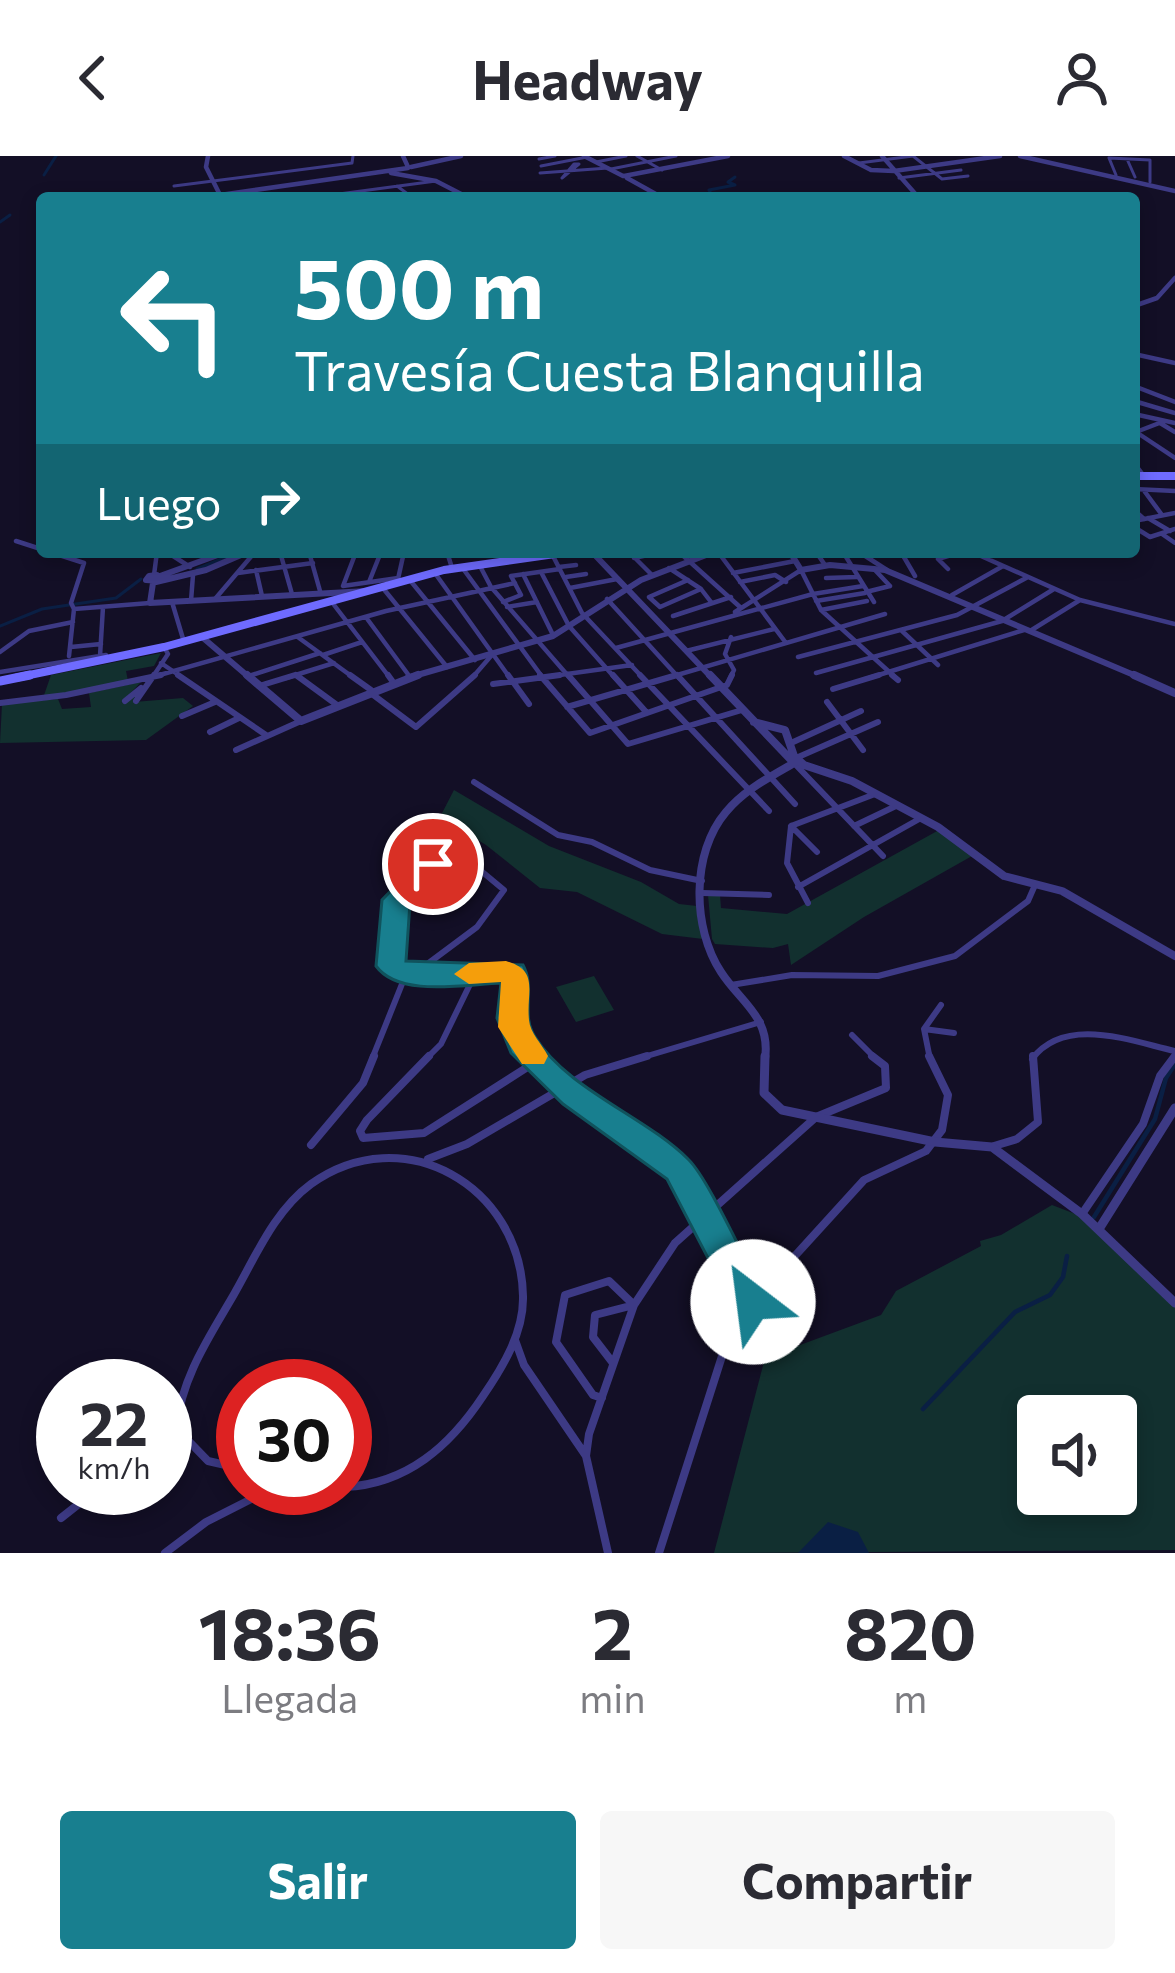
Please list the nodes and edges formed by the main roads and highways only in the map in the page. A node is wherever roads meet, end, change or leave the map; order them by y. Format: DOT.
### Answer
graph roads {
  1 [pos="1143,476"];
  2 [pos="1175,476"];
  3 [pos="505,559"];
  4 [pos="0,679"];
  1 -- 2 [label="main road"];
  3 -- 4 [label="main road"];
}
